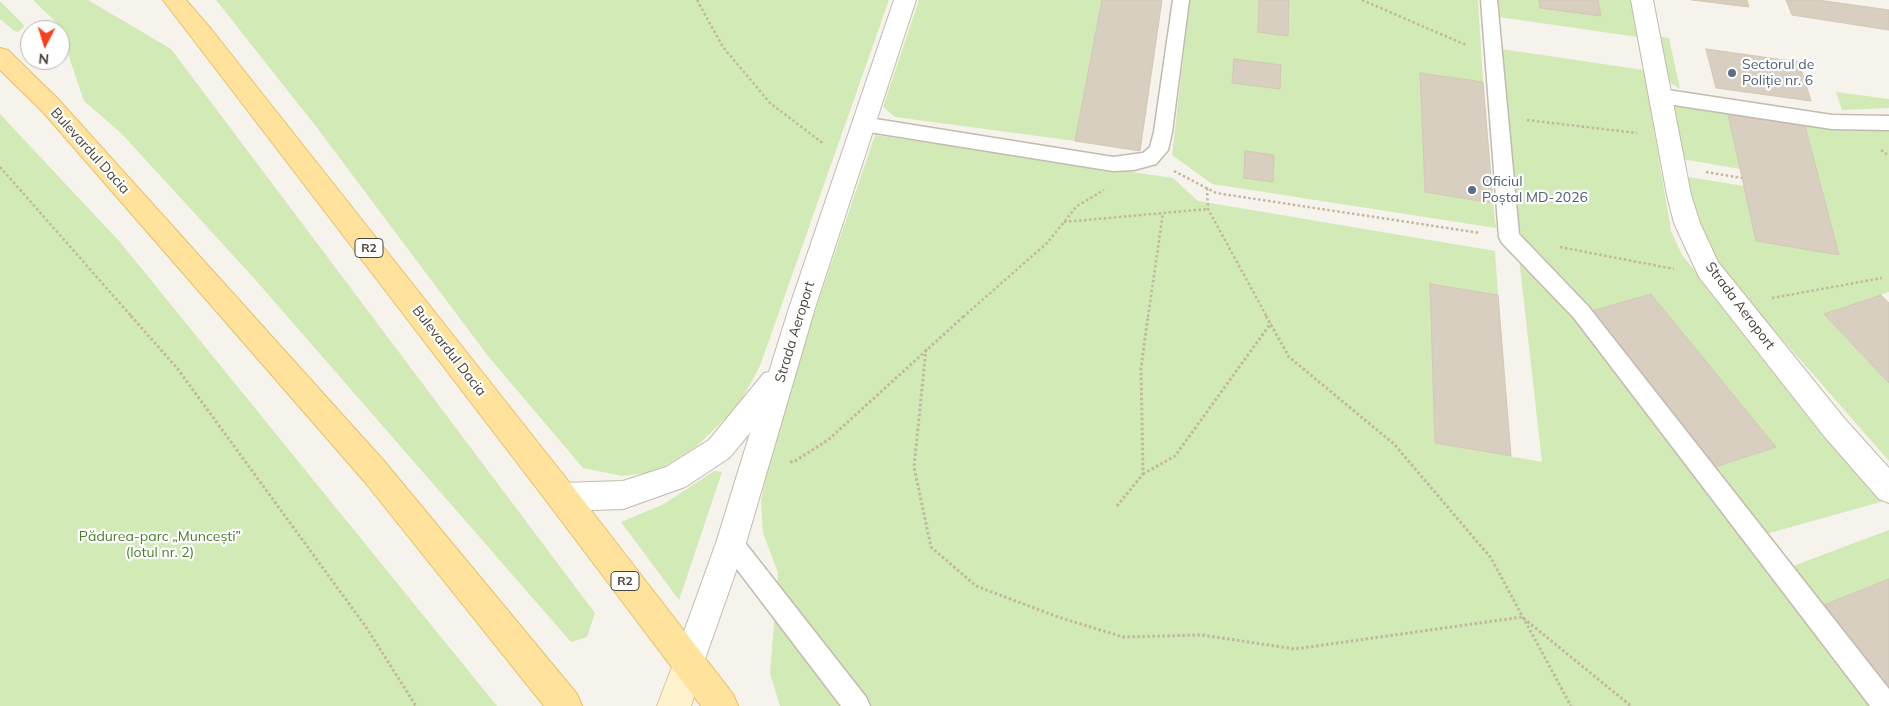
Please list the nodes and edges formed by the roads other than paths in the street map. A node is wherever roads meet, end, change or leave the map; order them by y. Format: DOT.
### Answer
graph roads {
  1 [pos="174,0"];
  2 [pos="905,0"];
  3 [pos="1181,0"];
  4 [pos="1489,0"];
  5 [pos="1642,0"];
  6 [pos="0,56"];
  7 [pos="1661,96"];
  8 [pos="1889,122"];
  9 [pos="864,124"];
  10 [pos="783,371"];
  11 [pos="1889,489"];
  12 [pos="562,497"];
  13 [pos="731,543"];
  14 [pos="688,665"];
  15 [pos="565,706"];
  16 [pos="674,706"];
  17 [pos="721,706"];
  18 [pos="857,706"];
  19 [pos="1886,706"];
  1 -- 12 [label="main road, Bulevardul Dacia / R2"];
  2 -- 9 [label="street, Strada Aeroport"];
  3 -- 9 [label="lane"];
  4 -- 19 [label="lane"];
  5 -- 7 [label="street, Strada Aeroport"];
  6 -- 15 [label="main road, Bulevardul Dacia"];
  7 -- 8 [label="lane"];
  7 -- 11 [label="street, Strada Aeroport"];
  9 -- 10 [label="street, Strada Aeroport"];
  10 -- 12 [label="street"];
  10 -- 13 [label="street, Strada Aeroport"];
  12 -- 14 [label="main road, Bulevardul Dacia / R2"];
  13 -- 14 [label="street, Strada Aeroport"];
  13 -- 18 [label="lane"];
  14 -- 16 [label="street"];
  14 -- 17 [label="main road, Bulevardul Dacia / R2"];
}
